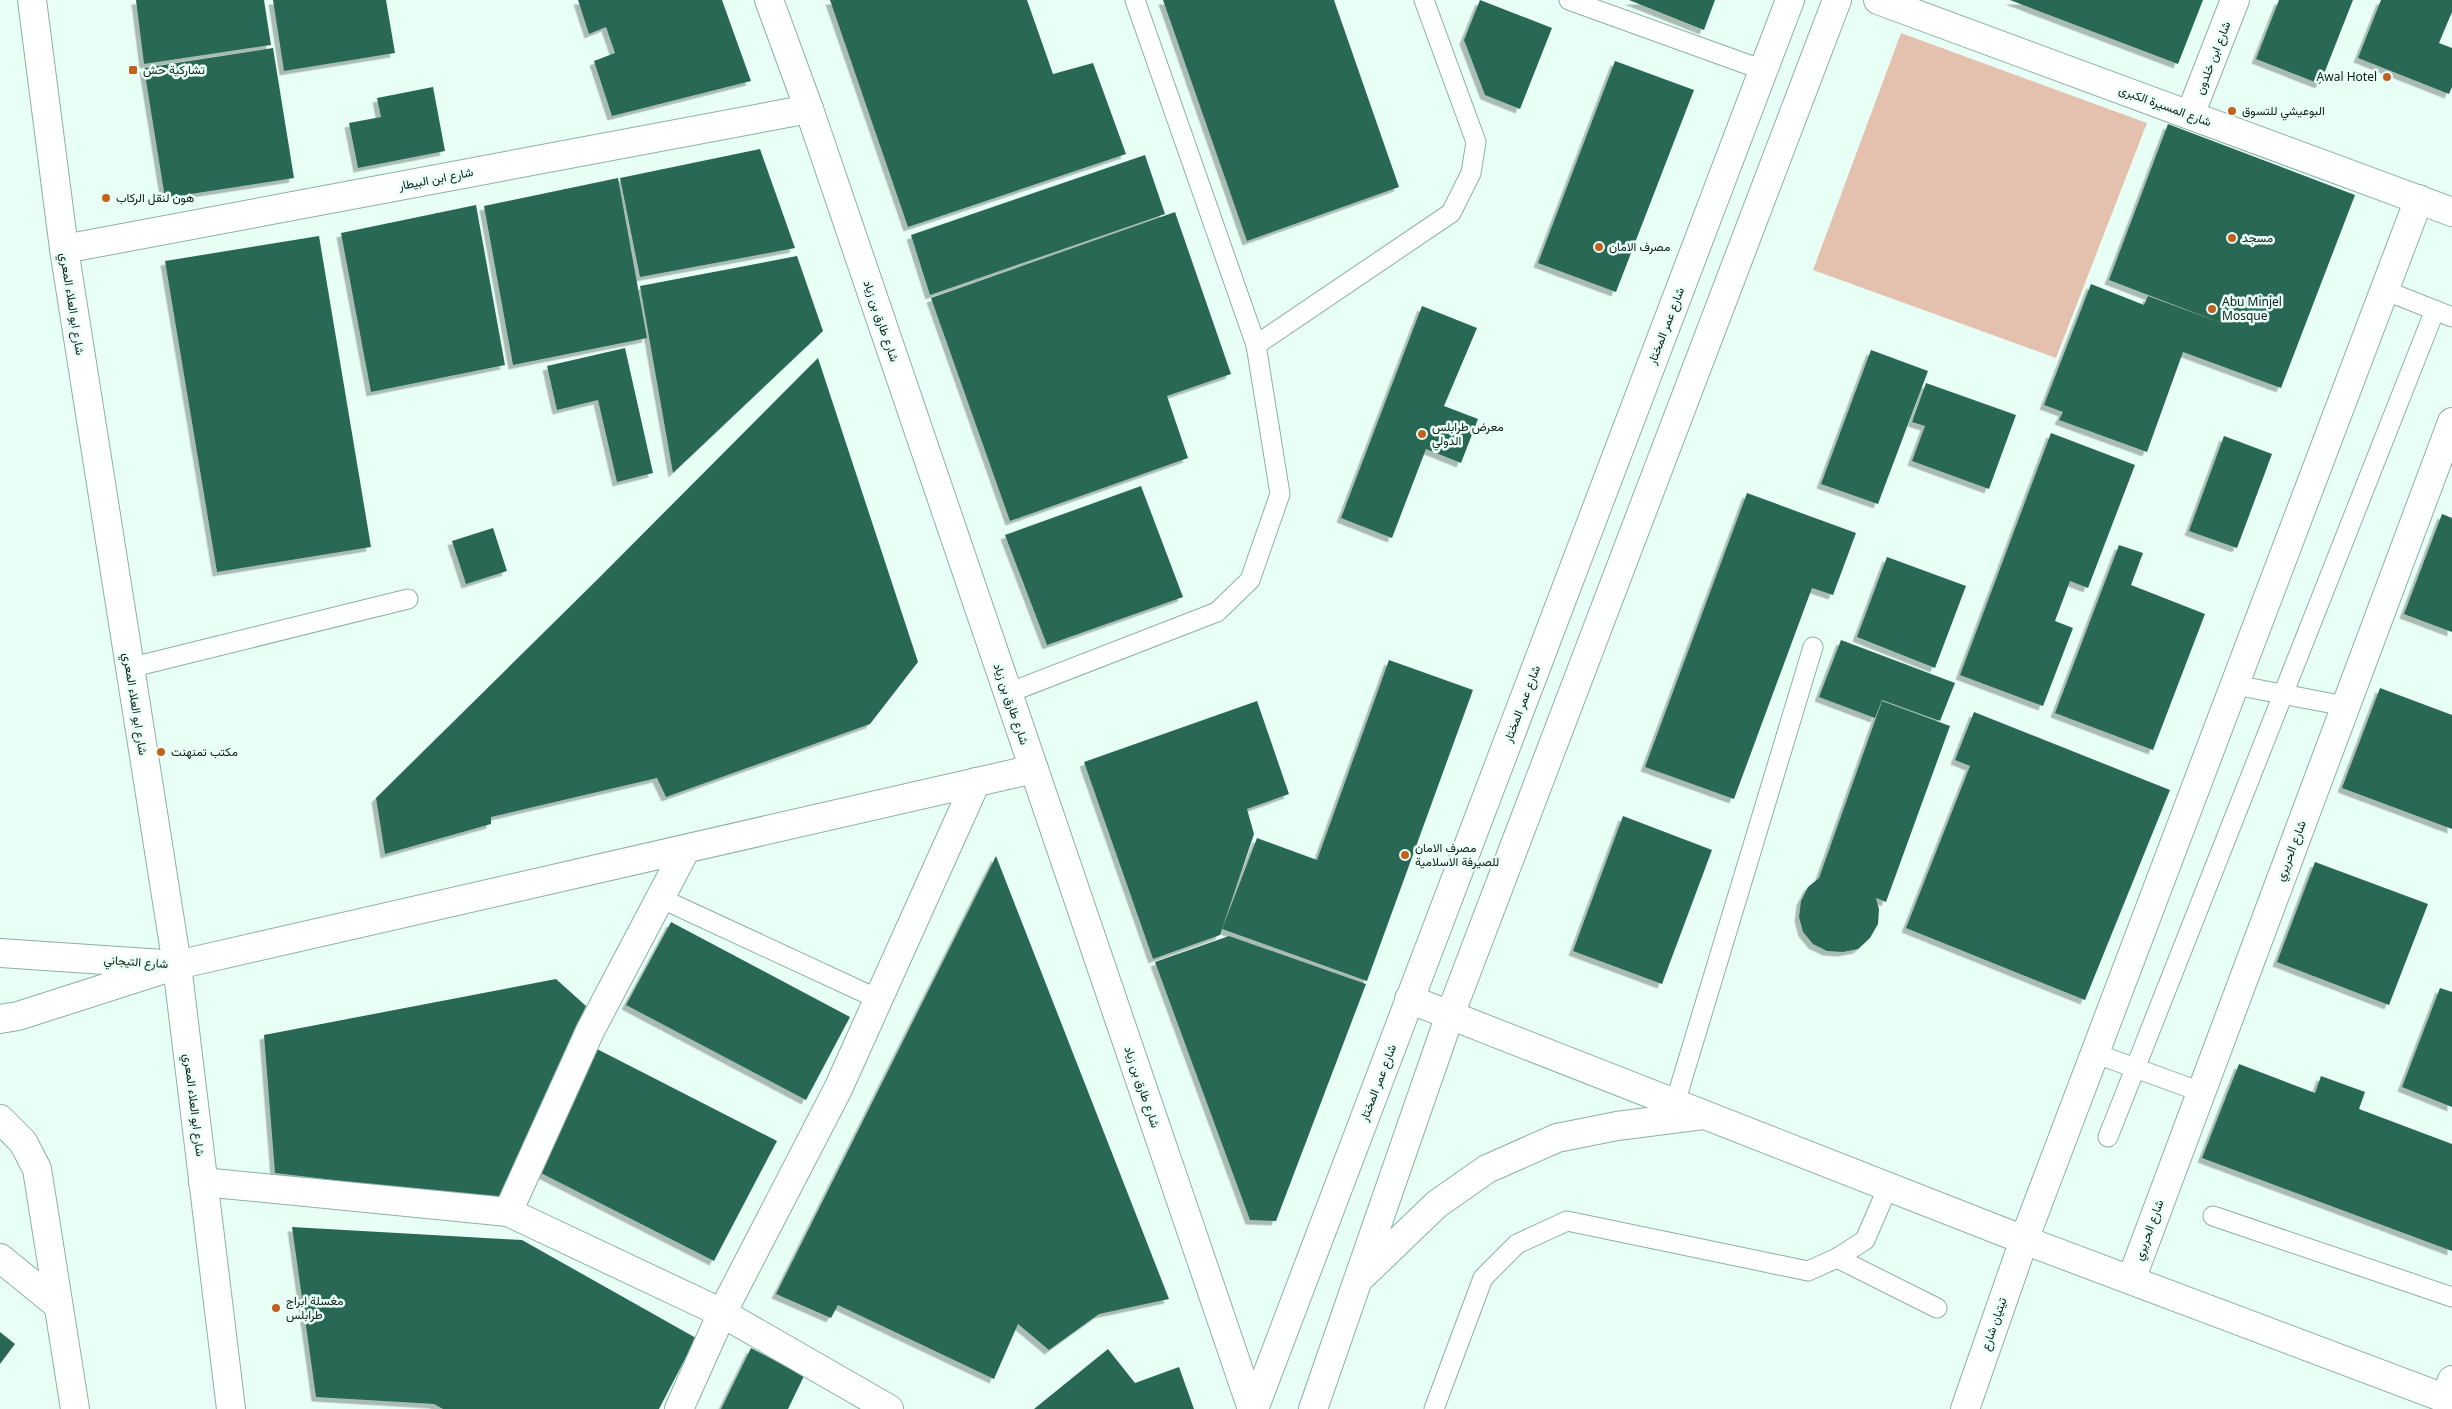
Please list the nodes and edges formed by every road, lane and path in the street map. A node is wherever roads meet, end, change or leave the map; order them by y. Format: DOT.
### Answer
graph roads {
  1 [pos="32,0"];
  2 [pos="769,0"];
  3 [pos="1135,0"];
  4 [pos="1424,0"];
  5 [pos="1569,0"];
  6 [pos="1790,0"];
  7 [pos="1837,0"];
  8 [pos="1878,0"];
  9 [pos="2235,0"];
  10 [pos="1763,70"];
  11 [pos="808,109"];
  12 [pos="2190,116"];
  13 [pos="2419,199"];
  14 [pos="2452,212"];
  15 [pos="64,249"];
  16 [pos="2384,290"];
  17 [pos="2443,313"];
  18 [pos="1256,345"];
  19 [pos="2452,422"];
  20 [pos="408,599"];
  21 [pos="1814,647"];
  22 [pos="129,668"];
  23 [pos="2235,685"];
  24 [pos="1008,693"];
  25 [pos="2284,694"];
  26 [pos="2346,706"];
  27 [pos="1034,769"];
  28 [pos="976,782"];
  29 [pos="686,849"];
  30 [pos="660,898"];
  31 [pos="0,953"];
  32 [pos="177,965"];
  33 [pos="878,999"];
  34 [pos="1410,999"];
  35 [pos="1450,1015"];
  36 [pos="0,1019"];
  37 [pos="2094,1053"];
  38 [pos="2135,1068"];
  39 [pos="2201,1092"];
  40 [pos="1675,1103"];
  41 [pos="1705,1115"];
  42 [pos="0,1118"];
  43 [pos="2108,1137"];
  44 [pos="203,1182"];
  45 [pos="1888,1186"];
  46 [pos="508,1212"];
  47 [pos="2213,1216"];
  48 [pos="2024,1240"];
  49 [pos="0,1258"];
  50 [pos="1837,1258"];
  51 [pos="1359,1278"];
  52 [pos="2131,1280"];
  53 [pos="2452,1296"];
  54 [pos="58,1305"];
  55 [pos="1937,1308"];
  56 [pos="722,1313"];
  57 [pos="2448,1397"];
  58 [pos="75,1409"];
  59 [pos="231,1409"];
  60 [pos="679,1409"];
  61 [pos="889,1409"];
  62 [pos="1253,1409"];
  63 [pos="1313,1409"];
  64 [pos="1434,1409"];
  65 [pos="1965,1409"];
  1 -- 15 [label="street, شارع ابو العلاء المعري"];
  2 -- 11 [label="street, شارع طارق بن زياد"];
  3 -- 18 [label="lane"];
  4 -- 18 [label="lane"];
  5 -- 10 [label="lane"];
  6 -- 10 [label="street, شارع عمر المختار"];
  7 -- 35 [label="street"];
  8 -- 12 [label="street, شارع المسيرة الكبرى"];
  9 -- 12 [label="street, شارع ابن خلدون"];
  10 -- 34 [label="street, شارع عمر المختار"];
  11 -- 15 [label="street, شارع ابن البيطار"];
  11 -- 24 [label="street, شارع طارق بن زياد"];
  12 -- 13 [label="street, شارع المسيرة الكبرى"];
  13 -- 14 [label="street, شارع المسيرة الكبرى"];
  13 -- 16 [label="street, تيتيان شارع"];
  15 -- 22 [label="street, شارع ابو العلاء المعري"];
  16 -- 17 [label="lane"];
  16 -- 23 [label="street, تيتيان شارع"];
  17 -- 25 [label="lane"];
  18 -- 24 [label="lane"];
  19 -- 26 [label="street, شارع الحريري"];
  20 -- 22 [label="lane"];
  21 -- 40 [label="lane"];
  22 -- 32 [label="street, شارع ابو العلاء المعري"];
  23 -- 25 [label="lane"];
  23 -- 37 [label="street, تيتيان شارع"];
  24 -- 27 [label="street, شارع طارق بن زياد"];
  25 -- 26 [label="lane"];
  25 -- 38 [label="lane"];
  26 -- 39 [label="street, شارع الحريري"];
  27 -- 28 [label="street"];
  27 -- 62 [label="street, شارع طارق بن زياد"];
  28 -- 29 [label="street"];
  28 -- 33 [label="street"];
  29 -- 30 [label="street"];
  29 -- 32 [label="street"];
  30 -- 33 [label="lane"];
  30 -- 46 [label="street"];
  31 -- 32 [label="street, شارع التيجاني"];
  32 -- 36 [label="street, شارع التيجاني"];
  32 -- 44 [label="street, شارع ابو العلاء المعري"];
  33 -- 56 [label="street"];
  34 -- 35 [label="street"];
  34 -- 62 [label="street, شارع عمر المختار"];
  35 -- 40 [label="street"];
  35 -- 51 [label="street"];
  37 -- 38 [label="lane"];
  37 -- 48 [label="street, تيتيان شارع"];
  38 -- 39 [label="lane"];
  38 -- 43 [label="lane"];
  39 -- 52 [label="street, شارع الحريري"];
  40 -- 41 [label="street"];
  41 -- 45 [label="street"];
  41 -- 51 [label="street"];
  42 -- 54 [label="street"];
  44 -- 46 [label="street"];
  44 -- 59 [label="street, شارع ابو العلاء المعري"];
  45 -- 48 [label="street"];
  45 -- 50 [label="lane"];
  46 -- 56 [label="street"];
  47 -- 53 [label="lane"];
  48 -- 52 [label="street"];
  48 -- 65 [label="street, تيتيان شارع"];
  49 -- 54 [label="street"];
  50 -- 55 [label="lane"];
  50 -- 64 [label="lane"];
  51 -- 63 [label="street"];
  52 -- 57 [label="street"];
  54 -- 58 [label="street"];
  56 -- 60 [label="street"];
  56 -- 61 [label="street"];
}
